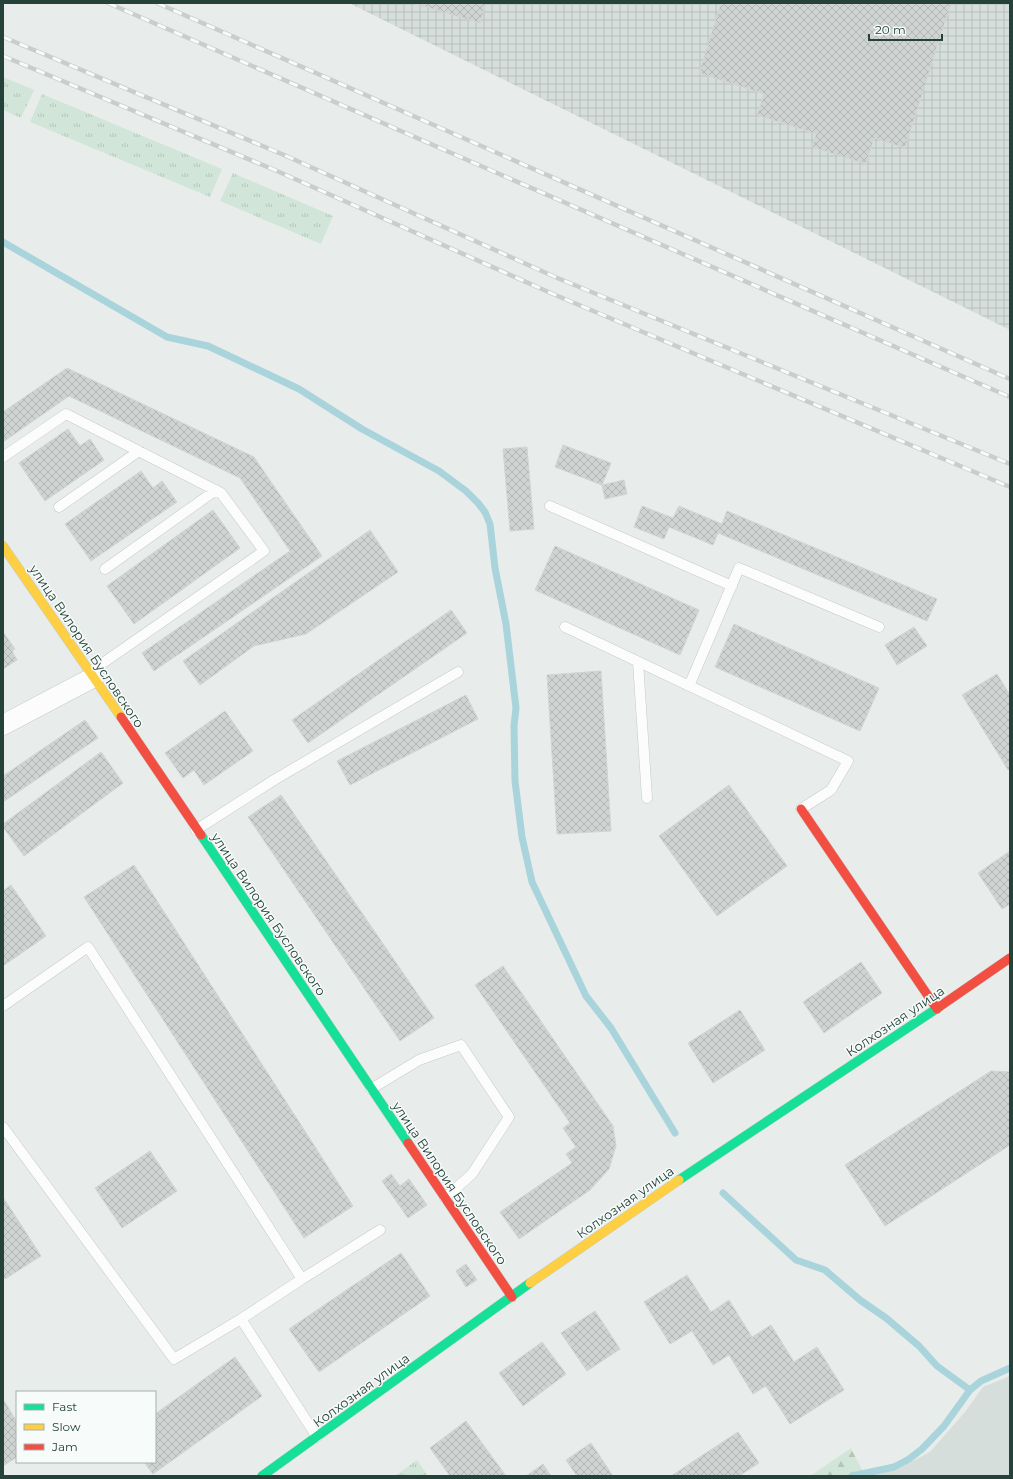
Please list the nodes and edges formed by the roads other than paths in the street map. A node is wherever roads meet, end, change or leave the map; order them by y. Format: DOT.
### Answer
graph roads {
  1 [pos="139,451"];
  2 [pos="3,457"];
  3 [pos="216,490"];
  4 [pos="550,506"];
  5 [pos="60,508"];
  6 [pos="3,546"];
  7 [pos="105,569"];
  8 [pos="732,586"];
  9 [pos="565,627"];
  10 [pos="879,627"];
  11 [pos="638,662"];
  12 [pos="458,672"];
  13 [pos="92,674"];
  14 [pos="689,686"];
  15 [pos="3,725"];
  16 [pos="648,798"];
  17 [pos="800,809"];
  18 [pos="196,830"];
  19 [pos="1010,958"];
  20 [pos="3,1006"];
  21 [pos="937,1009"];
  22 [pos="371,1089"];
  23 [pos="3,1127"];
  24 [pos="445,1198"];
  25 [pos="380,1230"];
  26 [pos="302,1279"];
  27 [pos="512,1297"];
  28 [pos="241,1319"];
  29 [pos="317,1437"];
  30 [pos="262,1476"];
  1 -- 2 [label="lane"];
  1 -- 3 [label="lane"];
  1 -- 5 [label="lane"];
  3 -- 7 [label="lane"];
  3 -- 13 [label="lane"];
  4 -- 8 [label="lane"];
  6 -- 13 [label="street, улица Вилория Бусловского"];
  8 -- 10 [label="lane"];
  8 -- 14 [label="lane"];
  9 -- 11 [label="lane"];
  11 -- 14 [label="lane"];
  11 -- 16 [label="lane"];
  12 -- 18 [label="lane"];
  13 -- 15 [label="street"];
  13 -- 18 [label="street, улица Вилория Бусловского"];
  14 -- 17 [label="lane"];
  17 -- 21 [label="street"];
  18 -- 22 [label="street, улица Вилория Бусловского"];
  19 -- 21 [label="street, Колхозная улица"];
  20 -- 26 [label="lane"];
  21 -- 27 [label="street, Колхозная улица"];
  22 -- 24 [label="street, улица Вилория Бусловского"];
  22 -- 24 [label="lane"];
  23 -- 28 [label="lane"];
  24 -- 27 [label="street, улица Вилория Бусловского"];
  25 -- 26 [label="lane"];
  26 -- 28 [label="lane"];
  27 -- 29 [label="street, Колхозная улица"];
  28 -- 29 [label="lane"];
  29 -- 30 [label="street, Колхозная улица"];
}
